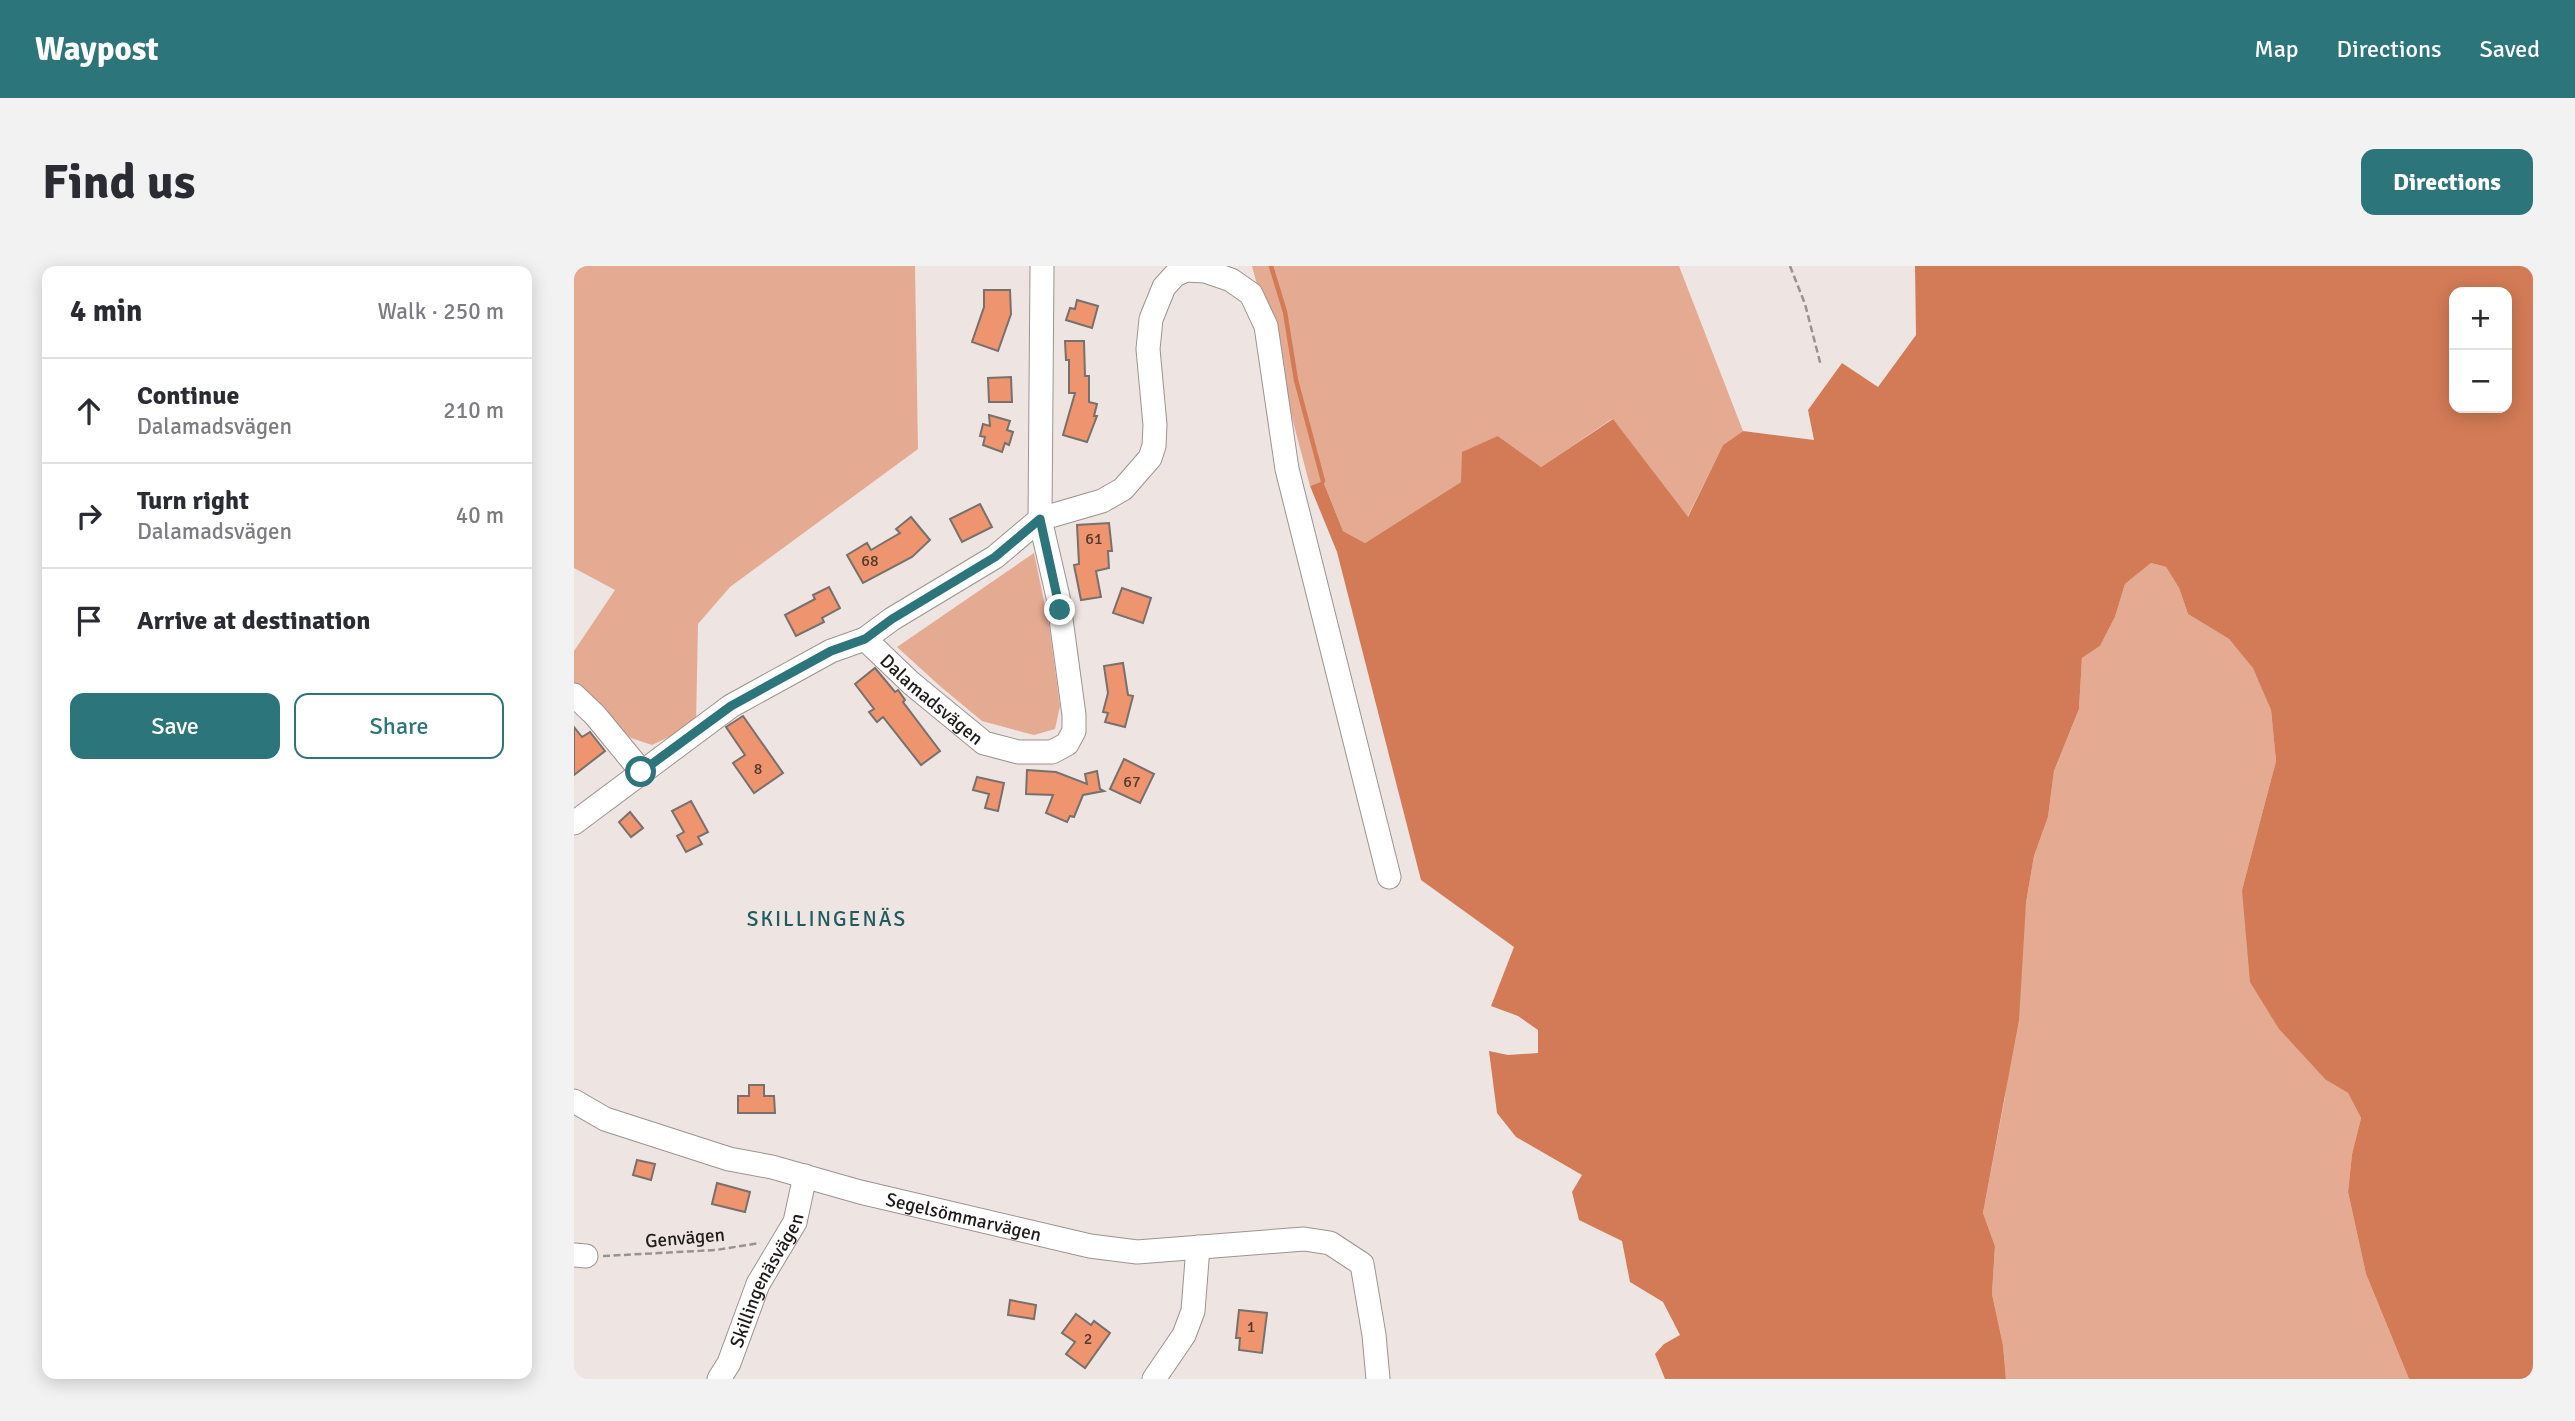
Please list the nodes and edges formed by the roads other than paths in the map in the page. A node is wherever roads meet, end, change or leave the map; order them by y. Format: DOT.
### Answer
graph roads {
  1 [pos="1042,266"];
  2 [pos="1040,519"];
  3 [pos="865,639"];
  4 [pos="574,695"];
  5 [pos="641,772"];
  6 [pos="574,823"];
  7 [pos="1389,877"];
  8 [pos="574,1101"];
  9 [pos="805,1176"];
  10 [pos="1198,1247"];
  11 [pos="719,1379"];
  12 [pos="1154,1379"];
  13 [pos="1378,1379"];
  1 -- 2 [label="street, Dalamadsvägen"];
  2 -- 3 [label="street, Dalamadsvägen"];
  2 -- 3 [label="street, Dalamadsvägen"];
  2 -- 7 [label="street"];
  3 -- 5 [label="street, Dalamadsvägen"];
  4 -- 5 [label="street"];
  5 -- 6 [label="street, Dalamadsvägen"];
  8 -- 9 [label="street, Segelsömmarvägen"];
  9 -- 10 [label="street, Segelsömmarvägen"];
  9 -- 11 [label="street, Skillingenäsvägen"];
  10 -- 12 [label="street"];
  10 -- 13 [label="street, Segelsömmarvägen"];
}
